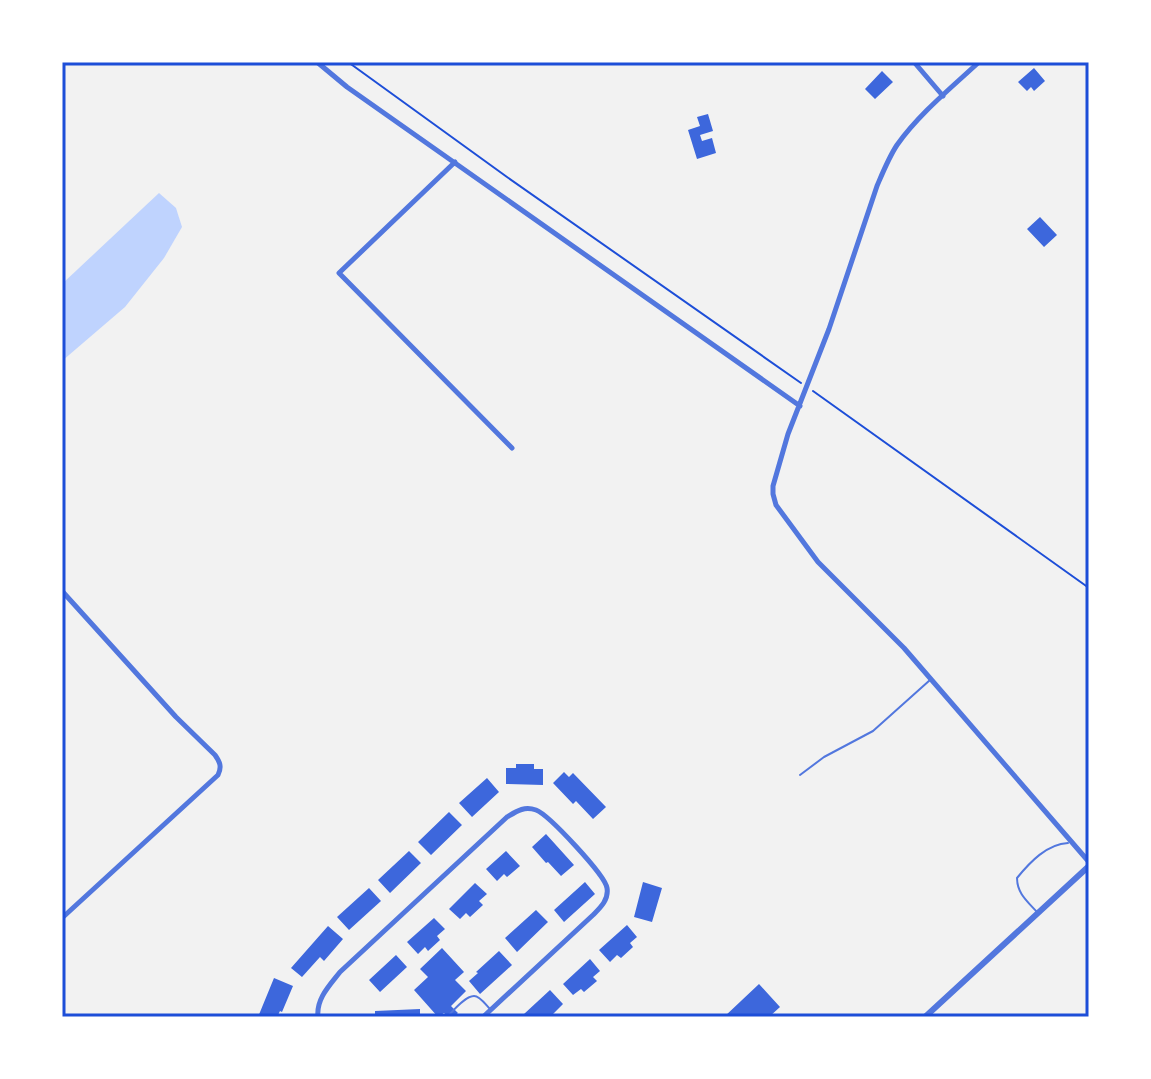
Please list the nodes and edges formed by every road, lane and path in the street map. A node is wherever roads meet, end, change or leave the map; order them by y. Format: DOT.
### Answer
graph roads {
  1 [pos="317,62"];
  2 [pos="348,62"];
  3 [pos="914,62"];
  4 [pos="979,62"];
  5 [pos="943,96"];
  6 [pos="455,162"];
  7 [pos="807,387"];
  8 [pos="800,406"];
  9 [pos="512,448"];
  10 [pos="1089,588"];
  11 [pos="62,591"];
  12 [pos="930,679"];
  13 [pos="800,775"];
  14 [pos="1073,843"];
  15 [pos="1089,864"];
  16 [pos="1038,913"];
  17 [pos="62,918"];
  18 [pos="491,1010"];
  19 [pos="318,1017"];
  20 [pos="447,1017"];
  21 [pos="483,1017"];
  22 [pos="925,1017"];
  1 -- 6 [label="street"];
  2 -- 7 [label="path"];
  3 -- 5 [label="street"];
  4 -- 5 [label="street"];
  5 -- 7 [label="street"];
  6 -- 8 [label="street"];
  6 -- 9 [label="street"];
  7 -- 8 [label="street"];
  7 -- 10 [label="path"];
  8 -- 12 [label="street"];
  11 -- 17 [label="street"];
  12 -- 13 [label="lane"];
  12 -- 14 [label="street"];
  14 -- 15 [label="street"];
  14 -- 16 [label="lane"];
  15 -- 16 [label="street"];
  16 -- 22 [label="street"];
  18 -- 19 [label="street"];
  18 -- 20 [label="lane"];
  18 -- 21 [label="street"];
}
